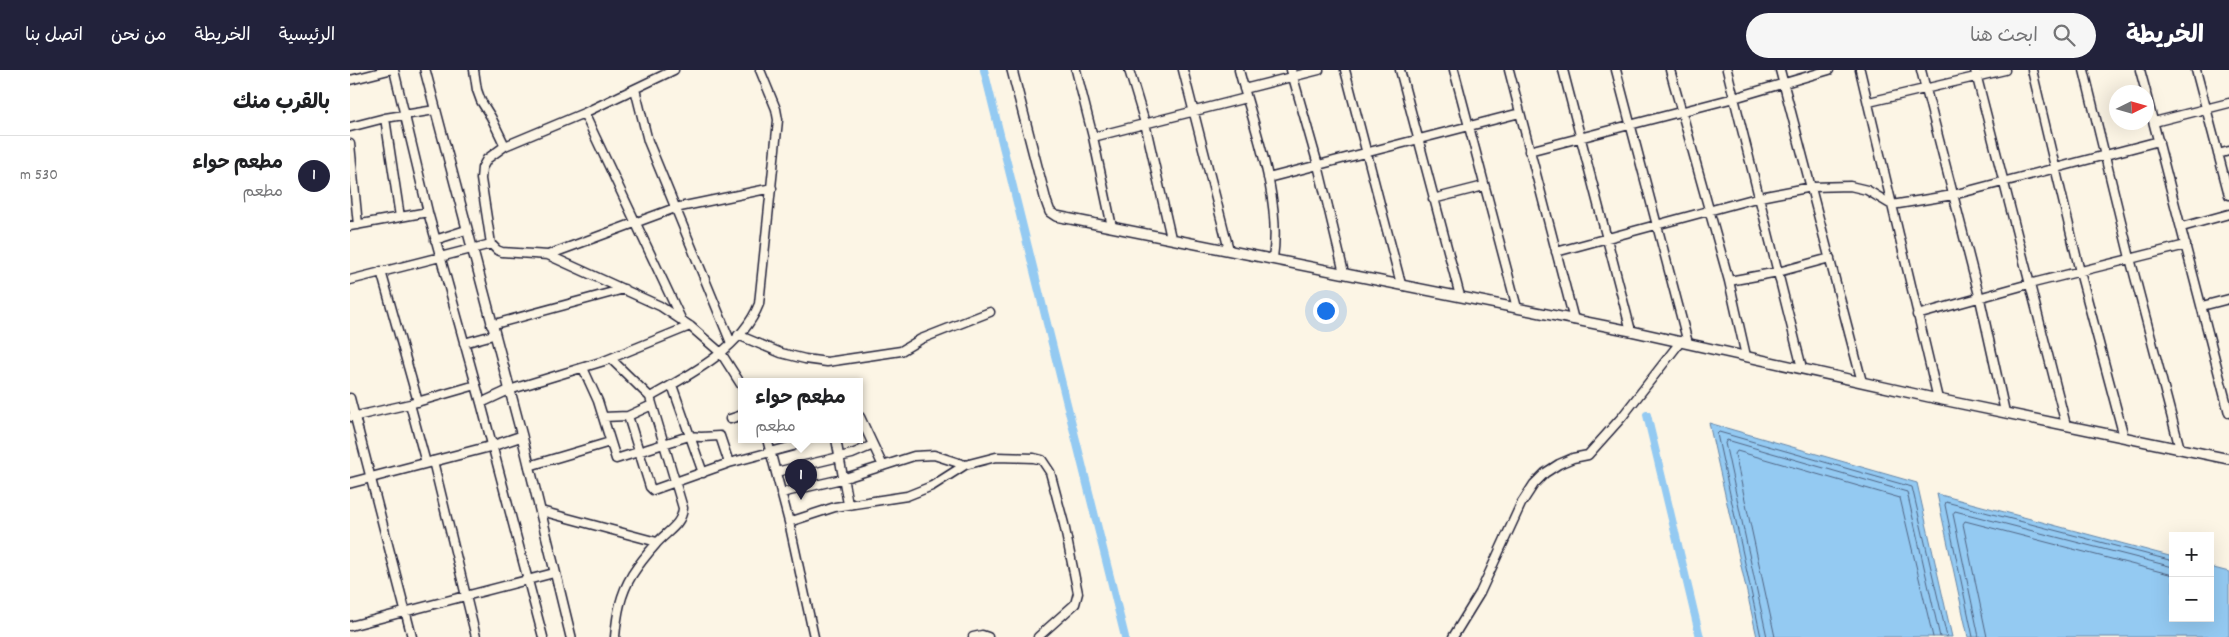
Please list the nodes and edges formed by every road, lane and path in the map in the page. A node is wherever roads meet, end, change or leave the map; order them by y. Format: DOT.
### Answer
graph roads {
  1 [pos="389,70"];
  2 [pos="394,70"];
  3 [pos="425,70"];
  4 [pos="474,70"];
  5 [pos="674,70"];
  6 [pos="760,70"];
  7 [pos="1012,70"];
  8 [pos="1076,70"];
  9 [pos="1129,70"];
  10 [pos="1183,70"];
  11 [pos="1238,70"];
  12 [pos="1319,70"];
  13 [pos="1345,70"];
  14 [pos="1400,70"];
  15 [pos="1454,70"];
  16 [pos="1509,70"];
  17 [pos="1563,70"];
  18 [pos="1616,70"];
  19 [pos="1670,70"];
  20 [pos="1727,70"];
  21 [pos="1780,70"];
  22 [pos="1830,70"];
  23 [pos="1860,70"];
  24 [pos="1921,70"];
  25 [pos="2005,70"];
  26 [pos="2032,70"];
  27 [pos="2084,70"];
  28 [pos="2140,70"];
  29 [pos="2196,70"];
  30 [pos="1976,73"];
  31 [pos="1292,74"];
  32 [pos="350,80"];
  33 [pos="1783,83"];
  34 [pos="2144,85"];
  35 [pos="636,89"];
  36 [pos="1244,89"];
  37 [pos="1925,89"];
  38 [pos="1246,98"];
  39 [pos="1734,98"];
  40 [pos="1869,102"];
  41 [pos="2229,102"];
  42 [pos="2205,109"];
  43 [pos="435,110"];
  44 [pos="1194,110"];
  45 [pos="1681,111"];
  46 [pos="584,113"];
  47 [pos="1520,113"];
  48 [pos="406,115"];
  49 [pos="385,118"];
  50 [pos="2154,122"];
  51 [pos="1145,123"];
  52 [pos="1630,124"];
  53 [pos="1469,126"];
  54 [pos="350,128"];
  55 [pos="1093,136"];
  56 [pos="1581,137"];
  57 [pos="1418,138"];
  58 [pos="2159,141"];
  59 [pos="350,144"];
  60 [pos="505,146"];
  61 [pos="1530,151"];
  62 [pos="2229,151"];
  63 [pos="1368,152"];
  64 [pos="2218,154"];
  65 [pos="2105,155"];
  66 [pos="1318,165"];
  67 [pos="2056,169"];
  68 [pos="1268,178"];
  69 [pos="2002,182"];
  70 [pos="1484,186"];
  71 [pos="1812,187"];
  72 [pos="772,188"];
  73 [pos="1953,195"];
  74 [pos="2229,195"];
  75 [pos="1760,197"];
  76 [pos="1434,199"];
  77 [pos="1892,205"];
  78 [pos="675,208"];
  79 [pos="428,212"];
  80 [pos="1710,212"];
  81 [pos="2229,214"];
  82 [pos="400,217"];
  83 [pos="637,222"];
  84 [pos="1658,224"];
  85 [pos="354,226"];
  86 [pos="1112,227"];
  87 [pos="2182,227"];
  88 [pos="466,230"];
  89 [pos="1171,238"];
  90 [pos="1608,239"];
  91 [pos="435,240"];
  92 [pos="492,244"];
  93 [pos="2186,245"];
  94 [pos="471,249"];
  95 [pos="1229,250"];
  96 [pos="1556,252"];
  97 [pos="548,255"];
  98 [pos="440,256"];
  99 [pos="1273,258"];
  100 [pos="1830,258"];
  101 [pos="2130,258"];
  102 [pos="381,271"];
  103 [pos="1778,272"];
  104 [pos="2080,272"];
  105 [pos="1344,273"];
  106 [pos="350,280"];
  107 [pos="1729,281"];
  108 [pos="1401,284"];
  109 [pos="2029,284"];
  110 [pos="624,289"];
  111 [pos="1460,296"];
  112 [pos="1980,299"];
  113 [pos="2229,299"];
  114 [pos="2202,306"];
  115 [pos="1517,308"];
  116 [pos="990,312"];
  117 [pos="1917,315"];
  118 [pos="1574,320"];
  119 [pos="682,321"];
  120 [pos="491,325"];
  121 [pos="690,326"];
  122 [pos="1631,331"];
  123 [pos="493,335"];
  124 [pos="738,335"];
  125 [pos="1685,342"];
  126 [pos="464,343"];
  127 [pos="731,343"];
  128 [pos="721,353"];
  129 [pos="1746,356"];
  130 [pos="612,359"];
  131 [pos="583,368"];
  132 [pos="1802,368"];
  133 [pos="738,380"];
  134 [pos="1862,382"];
  135 [pos="476,385"];
  136 [pos="672,385"];
  137 [pos="509,390"];
  138 [pos="350,398"];
  139 [pos="1938,399"];
  140 [pos="651,401"];
  141 [pos="414,403"];
  142 [pos="481,403"];
  143 [pos="2005,412"];
  144 [pos="2229,413"];
  145 [pos="352,416"];
  146 [pos="628,416"];
  147 [pos="738,416"];
  148 [pos="603,417"];
  149 [pos="730,419"];
  150 [pos="2066,425"];
  151 [pos="863,432"];
  152 [pos="522,436"];
  153 [pos="689,436"];
  154 [pos="2124,437"];
  155 [pos="610,442"];
  156 [pos="768,443"];
  157 [pos="798,443"];
  158 [pos="837,443"];
  159 [pos="664,444"];
  160 [pos="492,446"];
  161 [pos="873,446"];
  162 [pos="2180,448"];
  163 [pos="771,452"];
  164 [pos="639,453"];
  165 [pos="840,457"];
  166 [pos="2229,458"];
  167 [pos="430,462"];
  168 [pos="729,463"];
  169 [pos="964,465"];
  170 [pos="528,466"];
  171 [pos="883,466"];
  172 [pos="776,472"];
  173 [pos="703,473"];
  174 [pos="370,477"];
  175 [pos="842,479"];
  176 [pos="350,483"];
  177 [pos="676,483"];
  178 [pos="781,493"];
  179 [pos="848,504"];
  180 [pos="541,511"];
  181 [pos="789,522"];
  182 [pos="657,542"];
  183 [pos="554,573"];
  184 [pos="528,580"];
  185 [pos="466,596"];
  186 [pos="406,612"];
  187 [pos="350,626"];
  188 [pos="412,637"];
  189 [pos="476,637"];
  190 [pos="543,637"];
  191 [pos="571,637"];
  192 [pos="615,637"];
  193 [pos="814,637"];
  194 [pos="972,637"];
  195 [pos="988,637"];
  196 [pos="1038,637"];
  197 [pos="1453,637"];
  1 -- 32 [label="street"];
  2 -- 48 [label="street"];
  3 -- 43 [label="street"];
  4 -- 60 [label="street"];
  5 -- 35 [label="street"];
  6 -- 72 [label="street"];
  7 -- 86 [label="street"];
  8 -- 55 [label="street"];
  9 -- 51 [label="street"];
  10 -- 44 [label="street"];
  11 -- 36 [label="street"];
  12 -- 31 [label="street"];
  13 -- 63 [label="street"];
  14 -- 57 [label="street"];
  15 -- 53 [label="street"];
  16 -- 47 [label="street"];
  17 -- 56 [label="street"];
  18 -- 52 [label="street"];
  19 -- 45 [label="street"];
  20 -- 39 [label="street"];
  21 -- 33 [label="street"];
  22 -- 33 [label="street"];
  23 -- 40 [label="street"];
  24 -- 37 [label="street"];
  25 -- 30 [label="street"];
  26 -- 67 [label="street"];
  27 -- 65 [label="street"];
  28 -- 34 [label="street"];
  29 -- 42 [label="street"];
  30 -- 37 [label="street"];
  30 -- 69 [label="street"];
  31 -- 36 [label="street"];
  31 -- 66 [label="street"];
  33 -- 39 [label="street"];
  33 -- 71 [label="street"];
  35 -- 46 [label="street"];
  35 -- 78 [label="street"];
  36 -- 38 [label="street"];
  37 -- 40 [label="street"];
  37 -- 73 [label="street"];
  38 -- 44 [label="street"];
  38 -- 68 [label="street"];
  39 -- 45 [label="street"];
  39 -- 75 [label="street"];
  40 -- 77 [label="street"];
  41 -- 42 [label="street"];
  42 -- 50 [label="street"];
  42 -- 64 [label="street"];
  43 -- 48 [label="street"];
  43 -- 88 [label="street"];
  44 -- 51 [label="street"];
  44 -- 95 [label="street"];
  45 -- 52 [label="street"];
  45 -- 80 [label="street"];
  46 -- 60 [label="street"];
  46 -- 83 [label="street"];
  47 -- 53 [label="street"];
  47 -- 61 [label="street"];
  48 -- 49 [label="street"];
  48 -- 79 [label="street"];
  49 -- 54 [label="street"];
  49 -- 82 [label="street"];
  50 -- 58 [label="street"];
  51 -- 55 [label="street"];
  51 -- 89 [label="street"];
  52 -- 56 [label="street"];
  52 -- 84 [label="street"];
  53 -- 57 [label="street"];
  53 -- 70 [label="street"];
  55 -- 86 [label="street"];
  56 -- 61 [label="street"];
  56 -- 90 [label="street"];
  57 -- 63 [label="street"];
  57 -- 76 [label="street"];
  58 -- 65 [label="street"];
  58 -- 87 [label="street"];
  59 -- 85 [label="street"];
  60 -- 92 [label="street"];
  61 -- 96 [label="street"];
  62 -- 64 [label="street"];
  63 -- 66 [label="street"];
  63 -- 108 [label="street"];
  64 -- 74 [label="street"];
  65 -- 67 [label="street"];
  65 -- 101 [label="street"];
  66 -- 68 [label="street"];
  66 -- 105 [label="street"];
  67 -- 69 [label="street"];
  67 -- 104 [label="street"];
  68 -- 99 [label="street"];
  69 -- 73 [label="street"];
  69 -- 109 [label="street"];
  70 -- 76 [label="street"];
  70 -- 115 [label="street"];
  71 -- 75 [label="street"];
  71 -- 77 [label="street"];
  71 -- 100 [label="street"];
  72 -- 78 [label="street"];
  72 -- 124 [label="street"];
  73 -- 77 [label="street"];
  73 -- 112 [label="street"];
  75 -- 80 [label="street"];
  75 -- 103 [label="street"];
  76 -- 111 [label="street"];
  77 -- 117 [label="street"];
  78 -- 83 [label="street"];
  78 -- 127 [label="street"];
  79 -- 82 [label="street"];
  79 -- 91 [label="street"];
  80 -- 84 [label="street"];
  80 -- 107 [label="street"];
  81 -- 87 [label="street"];
  82 -- 85 [label="street"];
  83 -- 97 [label="street"];
  83 -- 119 [label="street"];
  84 -- 90 [label="street"];
  84 -- 125 [label="street"];
  86 -- 89 [label="street"];
  87 -- 93 [label="street"];
  88 -- 91 [label="street"];
  88 -- 94 [label="street"];
  89 -- 95 [label="street"];
  90 -- 96 [label="street"];
  90 -- 122 [label="street"];
  91 -- 98 [label="street"];
  92 -- 94 [label="street"];
  92 -- 97 [label="street"];
  93 -- 101 [label="street"];
  93 -- 114 [label="street"];
  94 -- 98 [label="street"];
  94 -- 120 [label="street"];
  95 -- 99 [label="street"];
  96 -- 118 [label="street"];
  97 -- 110 [label="street"];
  98 -- 102 [label="street"];
  98 -- 126 [label="street"];
  99 -- 105 [label="street"];
  100 -- 103 [label="street"];
  100 -- 134 [label="street"];
  101 -- 104 [label="street"];
  101 -- 162 [label="street"];
  102 -- 106 [label="street"];
  102 -- 141 [label="street"];
  103 -- 107 [label="street"];
  103 -- 132 [label="street"];
  104 -- 109 [label="street"];
  104 -- 154 [label="street"];
  105 -- 108 [label="street"];
  107 -- 129 [label="street"];
  108 -- 111 [label="street"];
  109 -- 112 [label="street"];
  109 -- 150 [label="street"];
  110 -- 119 [label="street"];
  110 -- 120 [label="street"];
  111 -- 115 [label="street"];
  112 -- 117 [label="street"];
  112 -- 143 [label="street"];
  113 -- 114 [label="street"];
  114 -- 144 [label="street"];
  115 -- 118 [label="street"];
  116 -- 124 [label="street"];
  117 -- 139 [label="street"];
  118 -- 122 [label="street"];
  119 -- 121 [label="street"];
  120 -- 123 [label="street"];
  121 -- 128 [label="street"];
  121 -- 130 [label="street"];
  122 -- 125 [label="street"];
  123 -- 126 [label="street"];
  123 -- 137 [label="street"];
  124 -- 127 [label="street"];
  125 -- 129 [label="street"];
  125 -- 197 [label="street"];
  126 -- 135 [label="street"];
  127 -- 128 [label="street"];
  128 -- 133 [label="street"];
  128 -- 136 [label="street"];
  129 -- 132 [label="street"];
  130 -- 131 [label="street"];
  130 -- 140 [label="street"];
  131 -- 137 [label="street"];
  131 -- 148 [label="street"];
  132 -- 134 [label="street"];
  134 -- 139 [label="street"];
  135 -- 141 [label="street"];
  135 -- 142 [label="street"];
  136 -- 140 [label="street"];
  136 -- 153 [label="street"];
  137 -- 142 [label="street"];
  137 -- 152 [label="street"];
  138 -- 145 [label="street"];
  139 -- 143 [label="street"];
  140 -- 146 [label="street"];
  140 -- 159 [label="street"];
  141 -- 145 [label="street"];
  141 -- 167 [label="street"];
  142 -- 160 [label="street"];
  143 -- 150 [label="street"];
  145 -- 174 [label="street"];
  146 -- 148 [label="street"];
  146 -- 164 [label="street"];
  147 -- 149 [label="street"];
  148 -- 155 [label="street"];
  150 -- 154 [label="street"];
  151 -- 161 [label="street"];
  152 -- 160 [label="street"];
  152 -- 170 [label="street"];
  153 -- 159 [label="street"];
  153 -- 168 [label="street"];
  153 -- 173 [label="street"];
  154 -- 162 [label="street"];
  155 -- 164 [label="street"];
  155 -- 170 [label="street"];
  156 -- 163 [label="street"];
  157 -- 163 [label="street"];
  158 -- 165 [label="street"];
  159 -- 164 [label="street"];
  159 -- 177 [label="street"];
  160 -- 167 [label="street"];
  160 -- 184 [label="street"];
  161 -- 165 [label="street"];
  161 -- 171 [label="street"];
  162 -- 166 [label="street"];
  163 -- 168 [label="street"];
  163 -- 172 [label="street"];
  164 -- 177 [label="street"];
  165 -- 172 [label="street"];
  165 -- 175 [label="street"];
  167 -- 174 [label="street"];
  167 -- 185 [label="street"];
  168 -- 173 [label="street"];
  169 -- 171 [label="street"];
  169 -- 179 [label="street"];
  169 -- 196 [label="street"];
  170 -- 180 [label="street"];
  171 -- 175 [label="street"];
  172 -- 178 [label="street"];
  173 -- 177 [label="street"];
  174 -- 176 [label="street"];
  174 -- 186 [label="street"];
  175 -- 178 [label="street"];
  175 -- 179 [label="street"];
  177 -- 182 [label="street"];
  178 -- 181 [label="street"];
  179 -- 181 [label="street"];
  180 -- 182 [label="street"];
  180 -- 183 [label="street"];
  181 -- 193 [label="street"];
  182 -- 192 [label="street"];
  183 -- 184 [label="street"];
  183 -- 191 [label="street"];
  184 -- 185 [label="street"];
  184 -- 190 [label="street"];
  185 -- 186 [label="street"];
  185 -- 189 [label="street"];
  186 -- 187 [label="street"];
  186 -- 188 [label="street"];
  194 -- 195 [label="street"];
}
